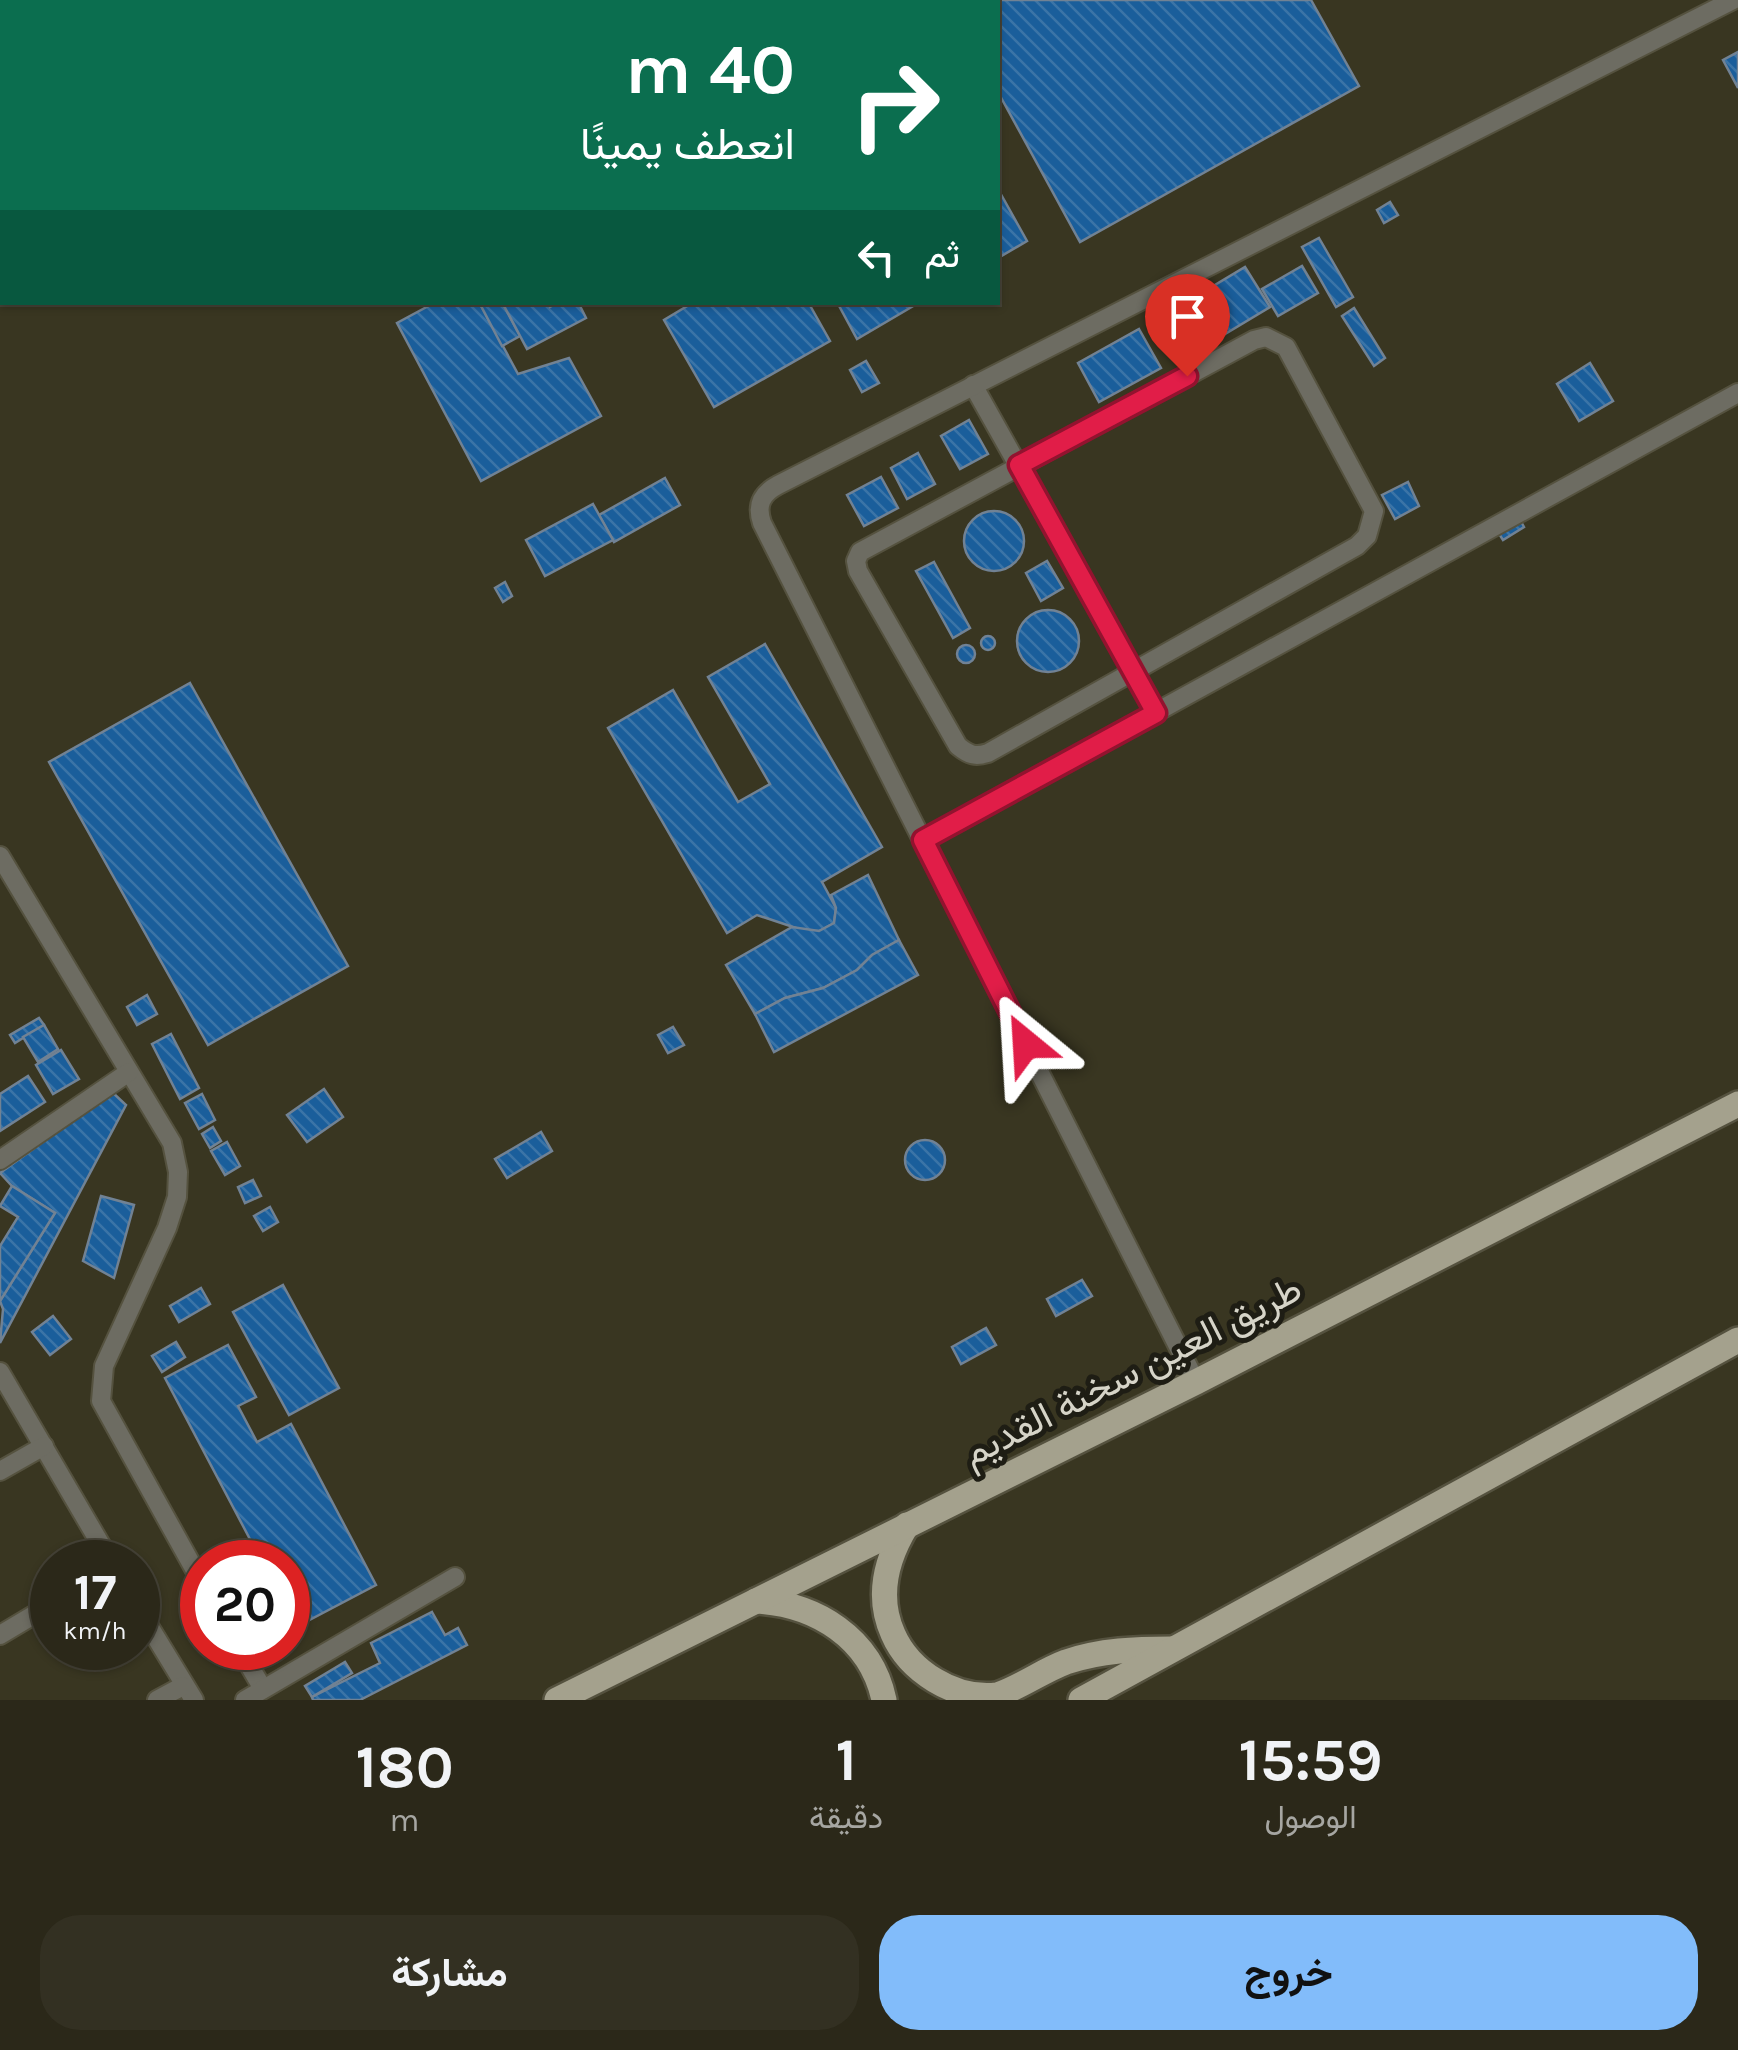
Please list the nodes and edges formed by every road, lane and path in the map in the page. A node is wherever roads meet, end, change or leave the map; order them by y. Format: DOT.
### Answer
graph roads {
  1 [pos="1732,0"];
  2 [pos="974,385"];
  3 [pos="1738,392"];
  4 [pos="1019,465"];
  5 [pos="1134,672"];
  6 [pos="1156,713"];
  7 [pos="923,840"];
  8 [pos="0,856"];
  9 [pos="130,1072"];
  10 [pos="1738,1104"];
  11 [pos="0,1160"];
  12 [pos="1738,1340"];
  13 [pos="0,1372"];
  14 [pos="1196,1382"];
  15 [pos="44,1446"];
  16 [pos="0,1471"];
  17 [pos="906,1525"];
  18 [pos="98,1540"];
  19 [pos="180,1543"];
  20 [pos="455,1576"];
  21 [pos="755,1601"];
  22 [pos="30,1617"];
  23 [pos="0,1635"];
  24 [pos="160,1645"];
  25 [pos="1176,1649"];
  26 [pos="252,1670"];
  27 [pos="263,1689"];
  28 [pos="188,1693"];
  29 [pos="157,1700"];
  30 [pos="245,1700"];
  31 [pos="557,1700"];
  32 [pos="884,1700"];
  33 [pos="1081,1700"];
  1 -- 2 [label="lane"];
  2 -- 4 [label="lane"];
  2 -- 7 [label="lane"];
  3 -- 6 [label="lane"];
  4 -- 5 [label="lane"];
  4 -- 5 [label="lane"];
  4 -- 5 [label="lane"];
  5 -- 6 [label="lane"];
  6 -- 7 [label="lane"];
  7 -- 14 [label="lane"];
  8 -- 9 [label="lane"];
  9 -- 11 [label="lane"];
  9 -- 19 [label="lane"];
  10 -- 14 [label="main road, طريق العين سخنة القديم"];
  12 -- 25 [label="main road"];
  13 -- 15 [label="lane"];
  14 -- 17 [label="main road, طريق العين سخنة القديم"];
  15 -- 16 [label="lane"];
  15 -- 18 [label="lane"];
  17 -- 21 [label="main road, طريق العين سخنة القديم"];
  17 -- 25 [label="main road"];
  20 -- 27 [label="lane"];
  21 -- 31 [label="main road, طريق العين سخنة القديم"];
  21 -- 32 [label="main road"];
  22 -- 23 [label="lane"];
  24 -- 28 [label="lane"];
  25 -- 33 [label="main road"];
  26 -- 27 [label="lane"];
  27 -- 30 [label="lane"];
  28 -- 29 [label="lane"];
}
